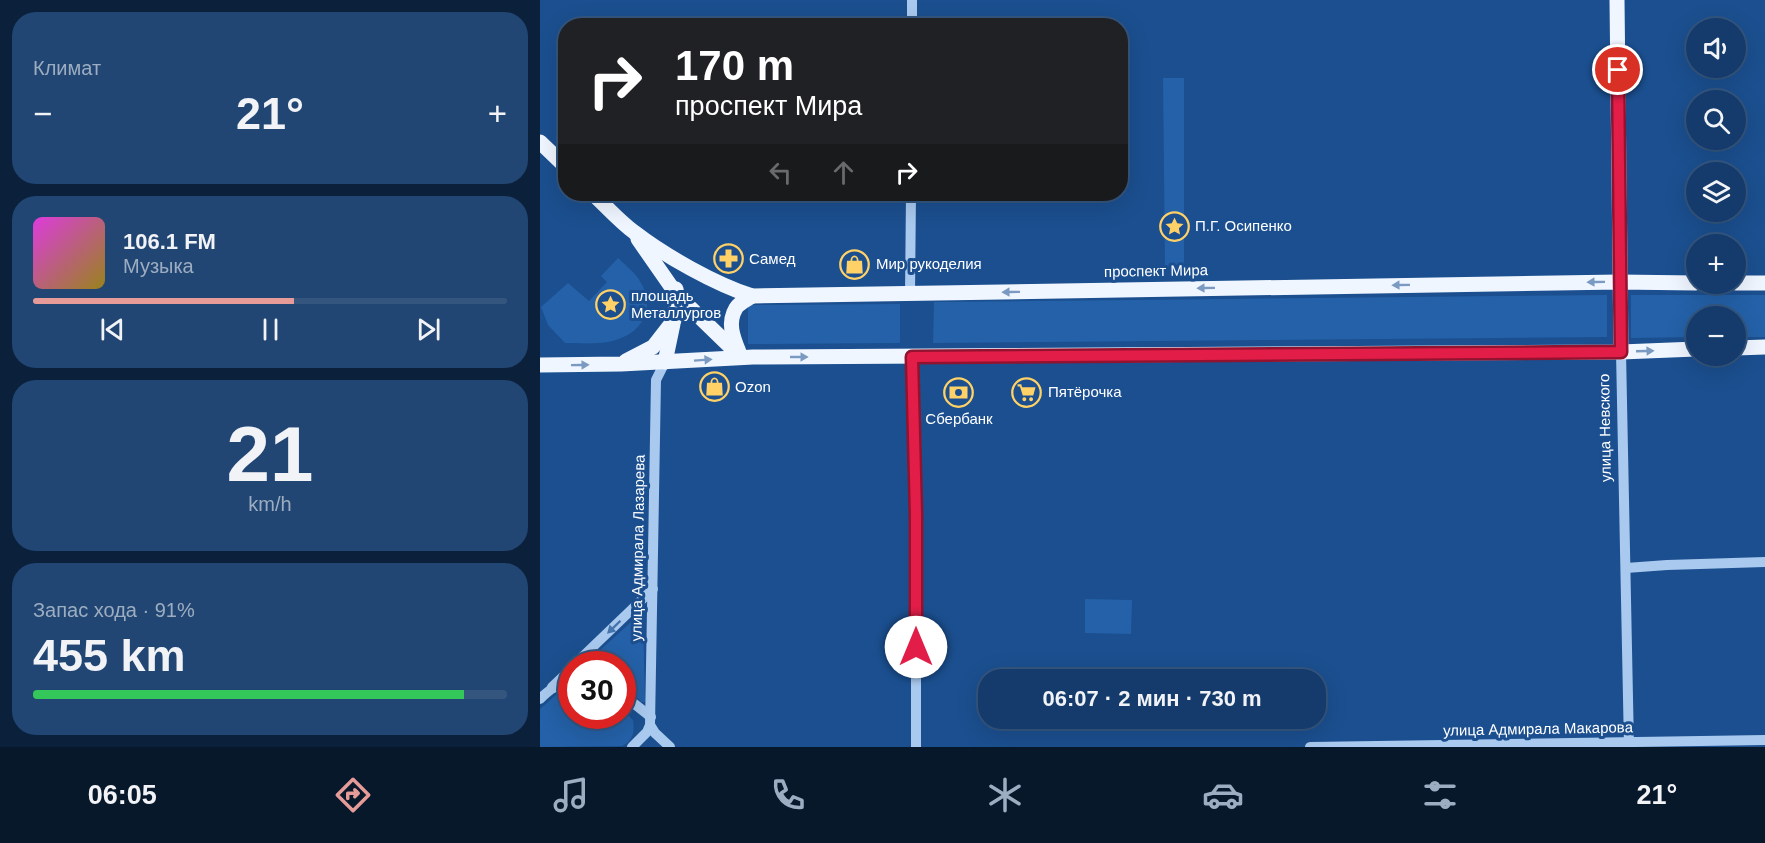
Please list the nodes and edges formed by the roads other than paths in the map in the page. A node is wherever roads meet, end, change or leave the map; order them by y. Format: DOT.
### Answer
graph roads {
  1 [pos="912,0"];
  2 [pos="1617,0"];
  3 [pos="912,18"];
  4 [pos="540,142"];
  5 [pos="558,159"];
  6 [pos="601,201"];
  7 [pos="911,201"];
  8 [pos="633,231"];
  9 [pos="667,254"];
  10 [pos="1619,282"];
  11 [pos="1686,283"];
  12 [pos="1746,283"];
  13 [pos="1765,283"];
  14 [pos="909,294"];
  15 [pos="677,295"];
  16 [pos="752,296"];
  17 [pos="674,320"];
  18 [pos="1765,347"];
  19 [pos="1746,348"];
  20 [pos="1686,350"];
  21 [pos="1621,352"];
  22 [pos="741,357"];
  23 [pos="912,357"];
  24 [pos="665,362"];
  25 [pos="621,364"];
  26 [pos="540,365"];
  27 [pos="1765,562"];
  28 [pos="1626,568"];
  29 [pos="653,589"];
  30 [pos="589,651"];
  31 [pos="558,681"];
  32 [pos="558,685"];
  33 [pos="551,688"];
  34 [pos="540,699"];
  35 [pos="636,708"];
  36 [pos="650,721"];
  37 [pos="1765,740"];
  38 [pos="1629,745"];
  39 [pos="632,747"];
  40 [pos="670,747"];
  41 [pos="916,747"];
  42 [pos="1311,747"];
  1 -- 3 [label="street"];
  2 -- 10 [label="main road, улица Невского"];
  4 -- 5 [label="main road"];
  6 -- 8 [label="main road"];
  7 -- 14 [label="street"];
  8 -- 9 [label="main road, проспект Мира"];
  8 -- 15 [label="main road"];
  9 -- 15 [label="main road"];
  9 -- 16 [label="main road, проспект Мира"];
  10 -- 11 [label="main road, проспект Мира"];
  10 -- 14 [label="main road, проспект Мира, one-way"];
  10 -- 21 [label="main road, улица Невского"];
  12 -- 13 [label="main road"];
  14 -- 16 [label="main road, проспект Мира"];
  15 -- 17 [label="main road"];
  15 -- 22 [label="main road"];
  16 -- 22 [label="main road"];
  17 -- 24 [label="main road"];
  17 -- 25 [label="main road"];
  18 -- 19 [label="main road"];
  21 -- 20 [label="main road, one-way"];
  21 -- 23 [label="main road"];
  21 -- 28 [label="street, улица Невского"];
  22 -- 23 [label="main road, one-way"];
  24 -- 22 [label="main road, one-way"];
  23 -- 41 [label="street"];
  24 -- 25 [label="main road"];
  24 -- 29 [label="street, улица Адмирала Лазарева"];
  26 -- 25 [label="main road, one-way"];
  27 -- 28 [label="street"];
  28 -- 38 [label="street, улица Невского"];
  29 -- 30 [label="street, one-way"];
  29 -- 36 [label="street, улица Адмирала Лазарева"];
  31 -- 33 [label="street"];
  32 -- 33 [label="street"];
  33 -- 34 [label="street"];
  35 -- 36 [label="street"];
  36 -- 39 [label="street"];
  36 -- 40 [label="street"];
  37 -- 38 [label="street, улица Адмирала Макарова"];
  38 -- 42 [label="street, улица Адмирала Макарова"];
}
